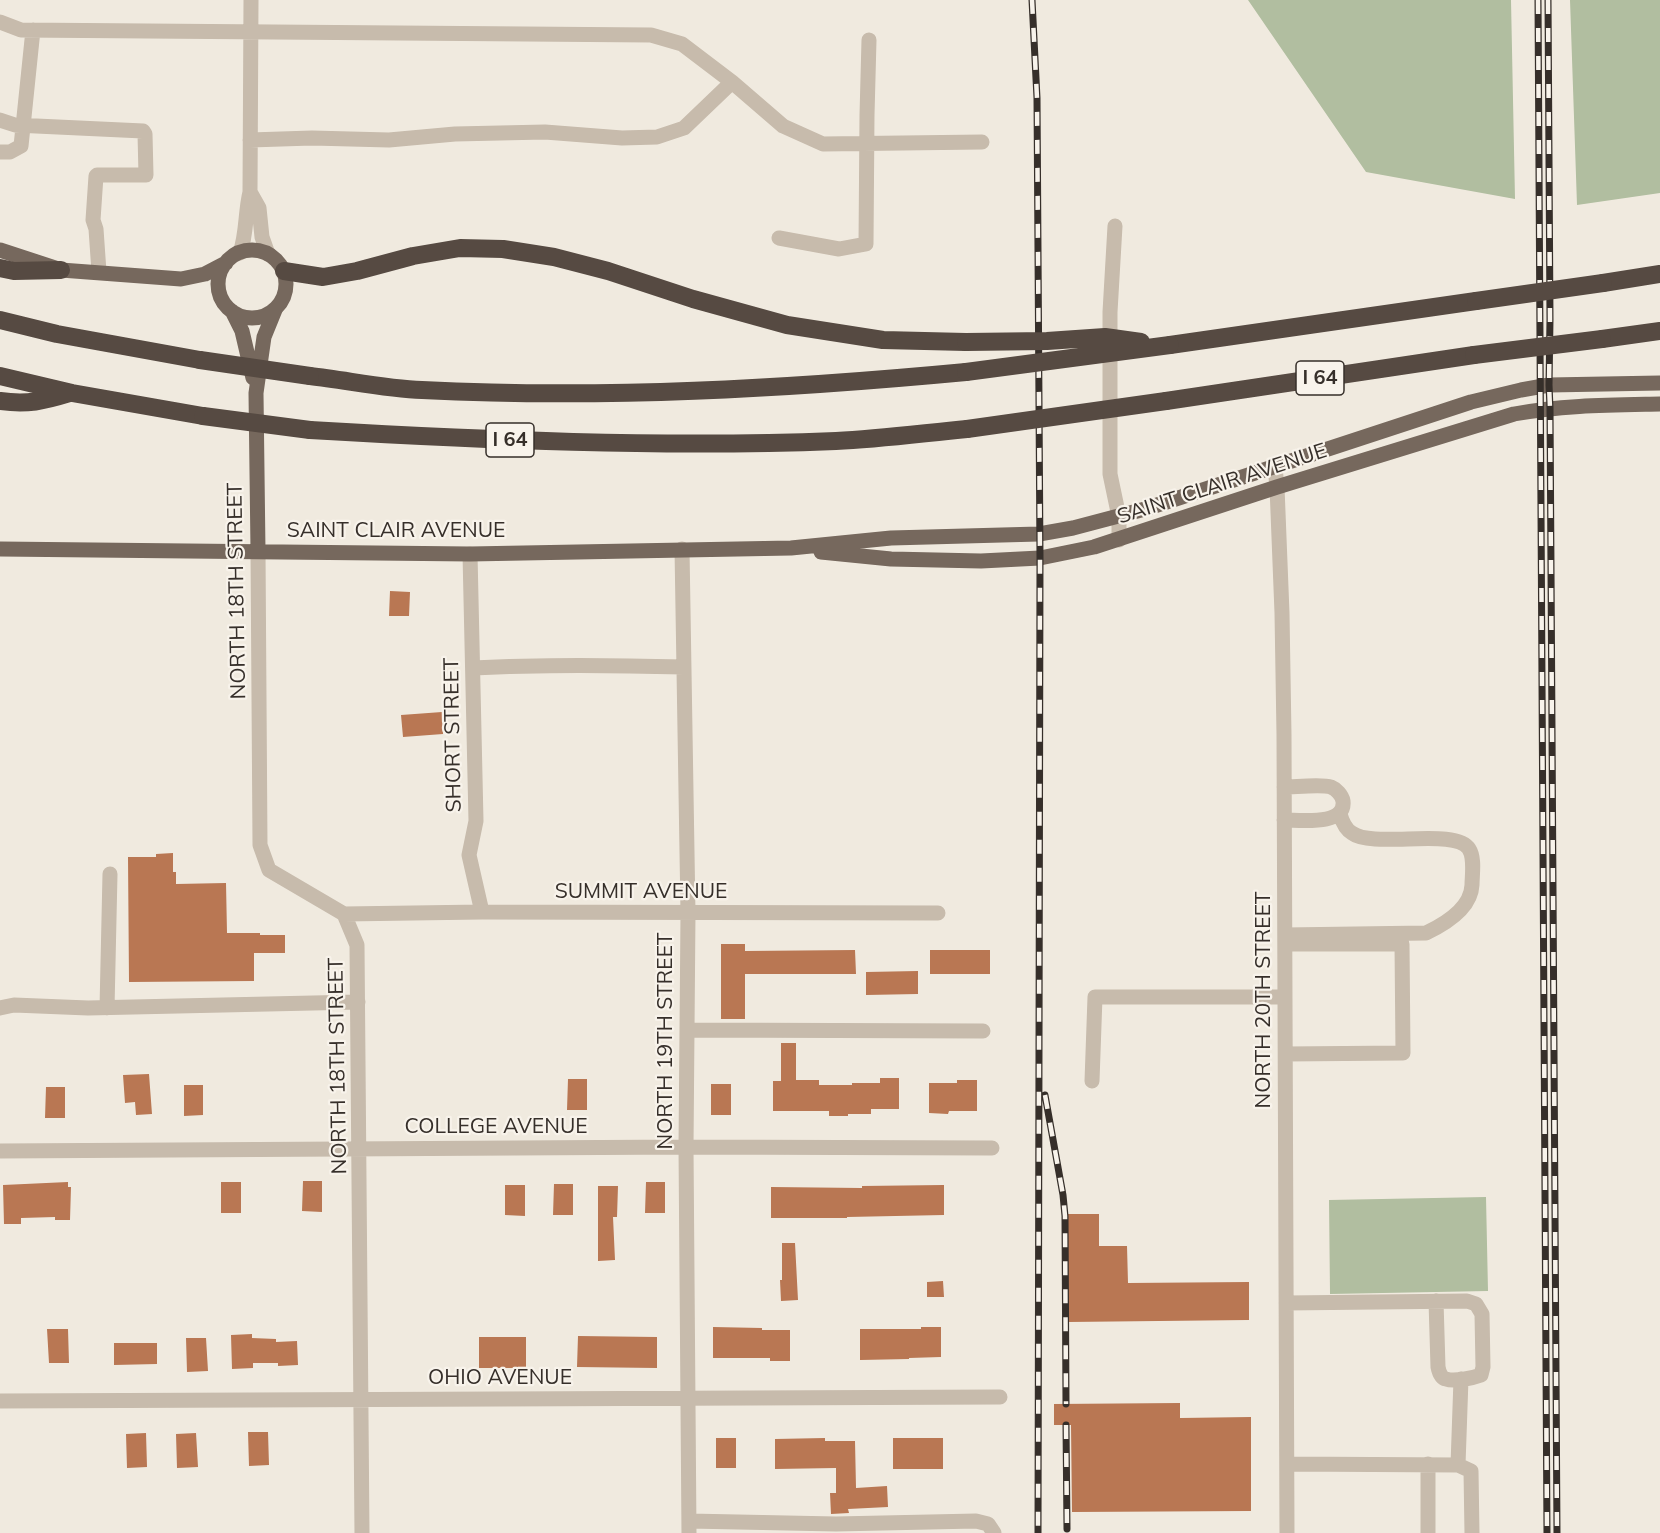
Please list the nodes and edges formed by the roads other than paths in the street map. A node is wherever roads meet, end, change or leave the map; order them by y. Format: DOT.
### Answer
graph roads {
  1 [pos="251,0"];
  2 [pos="0,22"];
  3 [pos="33,30"];
  4 [pos="251,32"];
  5 [pos="869,40"];
  6 [pos="732,82"];
  7 [pos="0,120"];
  8 [pos="24,125"];
  9 [pos="250,140"];
  10 [pos="982,142"];
  11 [pos="867,144"];
  12 [pos="0,152"];
  13 [pos="250,192"];
  14 [pos="1115,226"];
  15 [pos="779,238"];
  16 [pos="0,250"];
  17 [pos="240,253"];
  18 [pos="268,254"];
  19 [pos="226,263"];
  20 [pos="0,268"];
  21 [pos="62,270"];
  22 [pos="284,271"];
  23 [pos="99,272"];
  24 [pos="1660,274"];
  25 [pos="275,310"];
  26 [pos="232,311"];
  27 [pos="0,320"];
  28 [pos="1660,331"];
  29 [pos="1170,345"];
  30 [pos="0,376"];
  31 [pos="1660,383"];
  32 [pos="72,393"];
  33 [pos="256,393"];
  34 [pos="0,401"];
  35 [pos="1660,404"];
  36 [pos="1275,467"];
  37 [pos="1277,487"];
  38 [pos="1119,517"];
  39 [pos="1119,540"];
  40 [pos="791,548"];
  41 [pos="0,549"];
  42 [pos="682,549"];
  43 [pos="258,551"];
  44 [pos="471,554"];
  45 [pos="684,667"];
  46 [pos="473,668"];
  47 [pos="1284,787"];
  48 [pos="1340,814"];
  49 [pos="1284,820"];
  50 [pos="110,874"];
  51 [pos="482,912"];
  52 [pos="688,913"];
  53 [pos="938,913"];
  54 [pos="344,914"];
  55 [pos="1285,939"];
  56 [pos="1285,997"];
  57 [pos="358,1002"];
  58 [pos="0,1008"];
  59 [pos="107,1008"];
  60 [pos="687,1030"];
  61 [pos="983,1031"];
  62 [pos="1286,1054"];
  63 [pos="1092,1081"];
  64 [pos="686,1147"];
  65 [pos="992,1148"];
  66 [pos="360,1149"];
  67 [pos="0,1150"];
  68 [pos="1436,1301"];
  69 [pos="1286,1303"];
  70 [pos="1461,1379"];
  71 [pos="1000,1397"];
  72 [pos="688,1399"];
  73 [pos="362,1400"];
  74 [pos="0,1401"];
  75 [pos="1287,1464"];
  76 [pos="1428,1464"];
  77 [pos="1458,1465"];
  78 [pos="689,1527"];
  79 [pos="879,1528"];
  80 [pos="362,1533"];
  81 [pos="994,1533"];
  82 [pos="1287,1533"];
  83 [pos="1428,1533"];
  84 [pos="1472,1533"];
  1 -- 4 [label="street"];
  2 -- 3 [label="street"];
  3 -- 4 [label="street"];
  3 -- 8 [label="street"];
  4 -- 6 [label="street"];
  4 -- 9 [label="street"];
  5 -- 11 [label="street"];
  6 -- 9 [label="street"];
  6 -- 11 [label="street"];
  7 -- 8 [label="street"];
  8 -- 12 [label="street"];
  8 -- 23 [label="street"];
  9 -- 13 [label="street"];
  10 -- 11 [label="street"];
  11 -- 15 [label="street"];
  13 -- 17 [label="street"];
  13 -- 18 [label="street"];
  14 -- 38 [label="street"];
  16 -- 21 [label="main road"];
  17 -- 18 [label="main road"];
  17 -- 19 [label="main road"];
  18 -- 22 [label="main road"];
  19 -- 23 [label="main road"];
  19 -- 26 [label="main road"];
  20 -- 21 [label="highway"];
  21 -- 23 [label="main road"];
  22 -- 25 [label="main road"];
  22 -- 29 [label="highway, bridge"];
  24 -- 29 [label="highway, I 64, bridge"];
  25 -- 26 [label="main road"];
  25 -- 33 [label="main road, NORTH 18TH STREET"];
  26 -- 33 [label="main road, NORTH 18TH STREET"];
  27 -- 29 [label="highway, I 64, bridge"];
  28 -- 32 [label="highway, I 64, bridge"];
  30 -- 32 [label="highway, I 64"];
  31 -- 36 [label="main road, SAINT CLAIR AVENUE"];
  32 -- 34 [label="highway"];
  33 -- 43 [label="main road, NORTH 18TH STREET"];
  35 -- 37 [label="main road, SAINT CLAIR AVENUE"];
  36 -- 37 [label="street, NORTH 20TH STREET"];
  36 -- 38 [label="main road, SAINT CLAIR AVENUE"];
  37 -- 39 [label="main road, SAINT CLAIR AVENUE"];
  37 -- 47 [label="street, NORTH 20TH STREET"];
  38 -- 39 [label="street"];
  38 -- 40 [label="main road, SAINT CLAIR AVENUE"];
  39 -- 40 [label="main road, SAINT CLAIR AVENUE"];
  40 -- 42 [label="main road, SAINT CLAIR AVENUE"];
  41 -- 43 [label="main road, SAINT CLAIR AVENUE"];
  42 -- 44 [label="main road, SAINT CLAIR AVENUE"];
  42 -- 45 [label="street, NORTH 19TH STREET"];
  43 -- 44 [label="main road, SAINT CLAIR AVENUE"];
  43 -- 54 [label="street, NORTH 18TH STREET"];
  44 -- 46 [label="street, SHORT STREET"];
  45 -- 46 [label="street"];
  45 -- 52 [label="street, NORTH 19TH STREET"];
  46 -- 51 [label="street, SHORT STREET"];
  47 -- 48 [label="street"];
  47 -- 49 [label="street, NORTH 20TH STREET"];
  48 -- 49 [label="street"];
  48 -- 55 [label="street"];
  49 -- 55 [label="street, NORTH 20TH STREET"];
  50 -- 59 [label="street"];
  51 -- 52 [label="street, SUMMIT AVENUE"];
  51 -- 54 [label="street, SUMMIT AVENUE"];
  52 -- 53 [label="street, SUMMIT AVENUE"];
  52 -- 60 [label="street, NORTH 19TH STREET"];
  54 -- 57 [label="street, NORTH 18TH STREET"];
  55 -- 56 [label="street, NORTH 20TH STREET"];
  55 -- 62 [label="street"];
  56 -- 62 [label="street, NORTH 20TH STREET"];
  56 -- 63 [label="street"];
  57 -- 59 [label="street"];
  57 -- 66 [label="street, NORTH 18TH STREET"];
  58 -- 59 [label="street"];
  60 -- 61 [label="street"];
  60 -- 64 [label="street, NORTH 19TH STREET"];
  62 -- 69 [label="street, NORTH 20TH STREET"];
  64 -- 65 [label="street, COLLEGE AVENUE"];
  64 -- 66 [label="street, COLLEGE AVENUE"];
  64 -- 72 [label="street, NORTH 19TH STREET"];
  66 -- 67 [label="street, COLLEGE AVENUE"];
  66 -- 73 [label="street, NORTH 18TH STREET"];
  68 -- 69 [label="street"];
  68 -- 70 [label="street"];
  68 -- 70 [label="street"];
  69 -- 75 [label="street, NORTH 20TH STREET"];
  70 -- 77 [label="street"];
  71 -- 72 [label="street, OHIO AVENUE"];
  72 -- 73 [label="street, OHIO AVENUE"];
  72 -- 78 [label="street, NORTH 19TH STREET"];
  73 -- 74 [label="street, OHIO AVENUE"];
  73 -- 80 [label="street, NORTH 18TH STREET"];
  75 -- 76 [label="street"];
  75 -- 82 [label="street, NORTH 20TH STREET"];
  76 -- 77 [label="street"];
  76 -- 83 [label="street"];
  77 -- 84 [label="street"];
  78 -- 79 [label="street"];
  79 -- 81 [label="street"];
}
